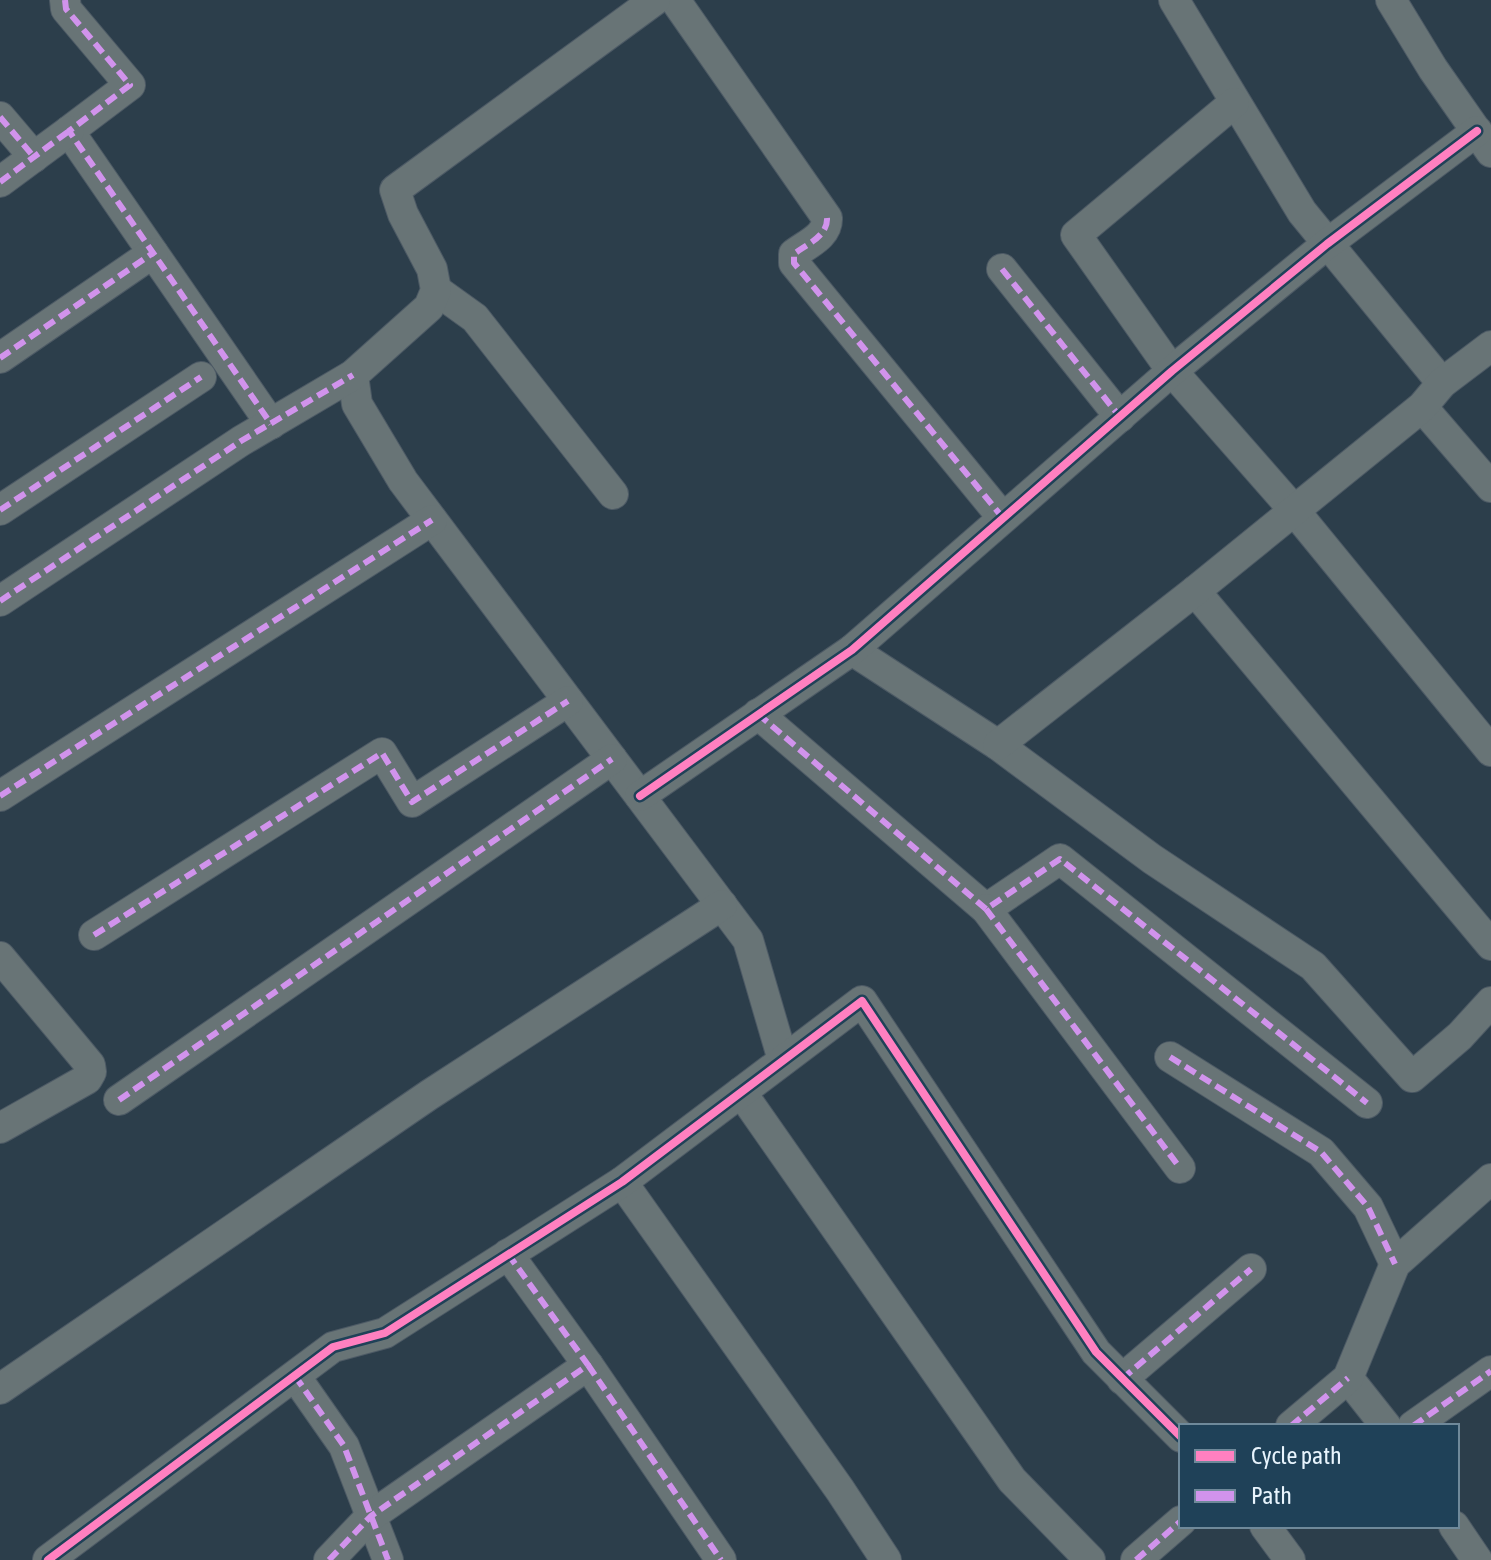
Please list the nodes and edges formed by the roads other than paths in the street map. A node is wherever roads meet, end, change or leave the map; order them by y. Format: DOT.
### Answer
graph roads {
  1 [pos="65,0"];
  2 [pos="655,0"];
  3 [pos="675,0"];
  4 [pos="1174,0"];
  5 [pos="1391,0"];
  6 [pos="1234,103"];
  7 [pos="0,117"];
  8 [pos="69,131"];
  9 [pos="1484,142"];
  10 [pos="34,157"];
  11 [pos="0,182"];
  12 [pos="1327,244"];
  13 [pos="153,253"];
  14 [pos="1002,269"];
  15 [pos="436,290"];
  16 [pos="1491,346"];
  17 [pos="0,358"];
  18 [pos="1172,371"];
  19 [pos="353,375"];
  20 [pos="201,377"];
  21 [pos="1442,383"];
  22 [pos="1422,407"];
  23 [pos="1120,417"];
  24 [pos="271,424"];
  25 [pos="1491,487"];
  26 [pos="613,494"];
  27 [pos="1293,509"];
  28 [pos="0,510"];
  29 [pos="1003,518"];
  30 [pos="432,520"];
  31 [pos="1195,591"];
  32 [pos="0,601"];
  33 [pos="852,650"];
  34 [pos="568,701"];
  35 [pos="758,714"];
  36 [pos="998,745"];
  37 [pos="1491,751"];
  38 [pos="612,759"];
  39 [pos="0,796"];
  40 [pos="640,796"];
  41 [pos="722,905"];
  42 [pos="986,909"];
  43 [pos="94,935"];
  44 [pos="1491,945"];
  45 [pos="0,957"];
  46 [pos="1491,1002"];
  47 [pos="1170,1057"];
  48 [pos="783,1060"];
  49 [pos="741,1092"];
  50 [pos="119,1100"];
  51 [pos="1367,1103"];
  52 [pos="0,1128"];
  53 [pos="1180,1168"];
  54 [pos="1491,1179"];
  55 [pos="622,1182"];
  56 [pos="508,1254"];
  57 [pos="1395,1264"];
  58 [pos="1251,1269"];
  59 [pos="588,1365"];
  60 [pos="1491,1371"];
  61 [pos="295,1376"];
  62 [pos="1348,1378"];
  63 [pos="1122,1379"];
  64 [pos="0,1389"];
  65 [pos="1293,1424"];
  66 [pos="1384,1424"];
  67 [pos="1416,1424"];
  68 [pos="1179,1435"];
  69 [pos="371,1516"];
  70 [pos="1179,1523"];
  71 [pos="1266,1528"];
  72 [pos="1455,1528"];
  73 [pos="48,1560"];
  74 [pos="329,1560"];
  75 [pos="388,1560"];
  76 [pos="721,1560"];
  77 [pos="886,1560"];
  78 [pos="1090,1560"];
  79 [pos="1136,1560"];
  80 [pos="1290,1560"];
  81 [pos="1477,1560"];
  1 -- 8 [label="street"];
  2 -- 15 [label="street"];
  3 -- 29 [label="street"];
  4 -- 6 [label="street"];
  5 -- 9 [label="street"];
  6 -- 12 [label="street"];
  6 -- 18 [label="street"];
  7 -- 10 [label="street"];
  8 -- 10 [label="street"];
  8 -- 13 [label="street"];
  9 -- 12 [label="street"];
  10 -- 11 [label="street"];
  12 -- 18 [label="street"];
  12 -- 21 [label="street"];
  13 -- 17 [label="street"];
  13 -- 24 [label="street"];
  14 -- 23 [label="street"];
  15 -- 19 [label="street"];
  15 -- 26 [label="street"];
  16 -- 21 [label="street"];
  18 -- 23 [label="street"];
  18 -- 27 [label="street"];
  19 -- 24 [label="street"];
  19 -- 30 [label="street"];
  20 -- 28 [label="street"];
  21 -- 22 [label="street"];
  22 -- 25 [label="street"];
  22 -- 27 [label="street"];
  23 -- 29 [label="street"];
  24 -- 32 [label="street"];
  27 -- 31 [label="street"];
  27 -- 37 [label="street"];
  29 -- 33 [label="street"];
  30 -- 34 [label="street"];
  30 -- 39 [label="street"];
  31 -- 36 [label="street"];
  31 -- 44 [label="street"];
  33 -- 35 [label="street"];
  33 -- 36 [label="street"];
  34 -- 38 [label="street"];
  34 -- 43 [label="street"];
  35 -- 40 [label="street"];
  35 -- 42 [label="street"];
  36 -- 46 [label="street"];
  38 -- 40 [label="street"];
  38 -- 50 [label="street"];
  40 -- 41 [label="street"];
  41 -- 48 [label="street"];
  41 -- 64 [label="street"];
  42 -- 51 [label="street"];
  42 -- 53 [label="street"];
  45 -- 52 [label="street"];
  47 -- 57 [label="street"];
  48 -- 49 [label="street"];
  48 -- 63 [label="street"];
  49 -- 55 [label="street"];
  49 -- 78 [label="street"];
  54 -- 57 [label="street"];
  55 -- 56 [label="street"];
  55 -- 77 [label="street"];
  56 -- 59 [label="street"];
  56 -- 61 [label="street"];
  57 -- 62 [label="street"];
  58 -- 63 [label="street"];
  59 -- 69 [label="street"];
  59 -- 76 [label="street"];
  60 -- 67 [label="street"];
  61 -- 69 [label="street"];
  61 -- 73 [label="street"];
  62 -- 65 [label="street"];
  62 -- 66 [label="street"];
  63 -- 68 [label="street"];
  69 -- 74 [label="street"];
  69 -- 75 [label="street"];
  70 -- 79 [label="street"];
  71 -- 80 [label="street"];
  72 -- 81 [label="street"];
}
